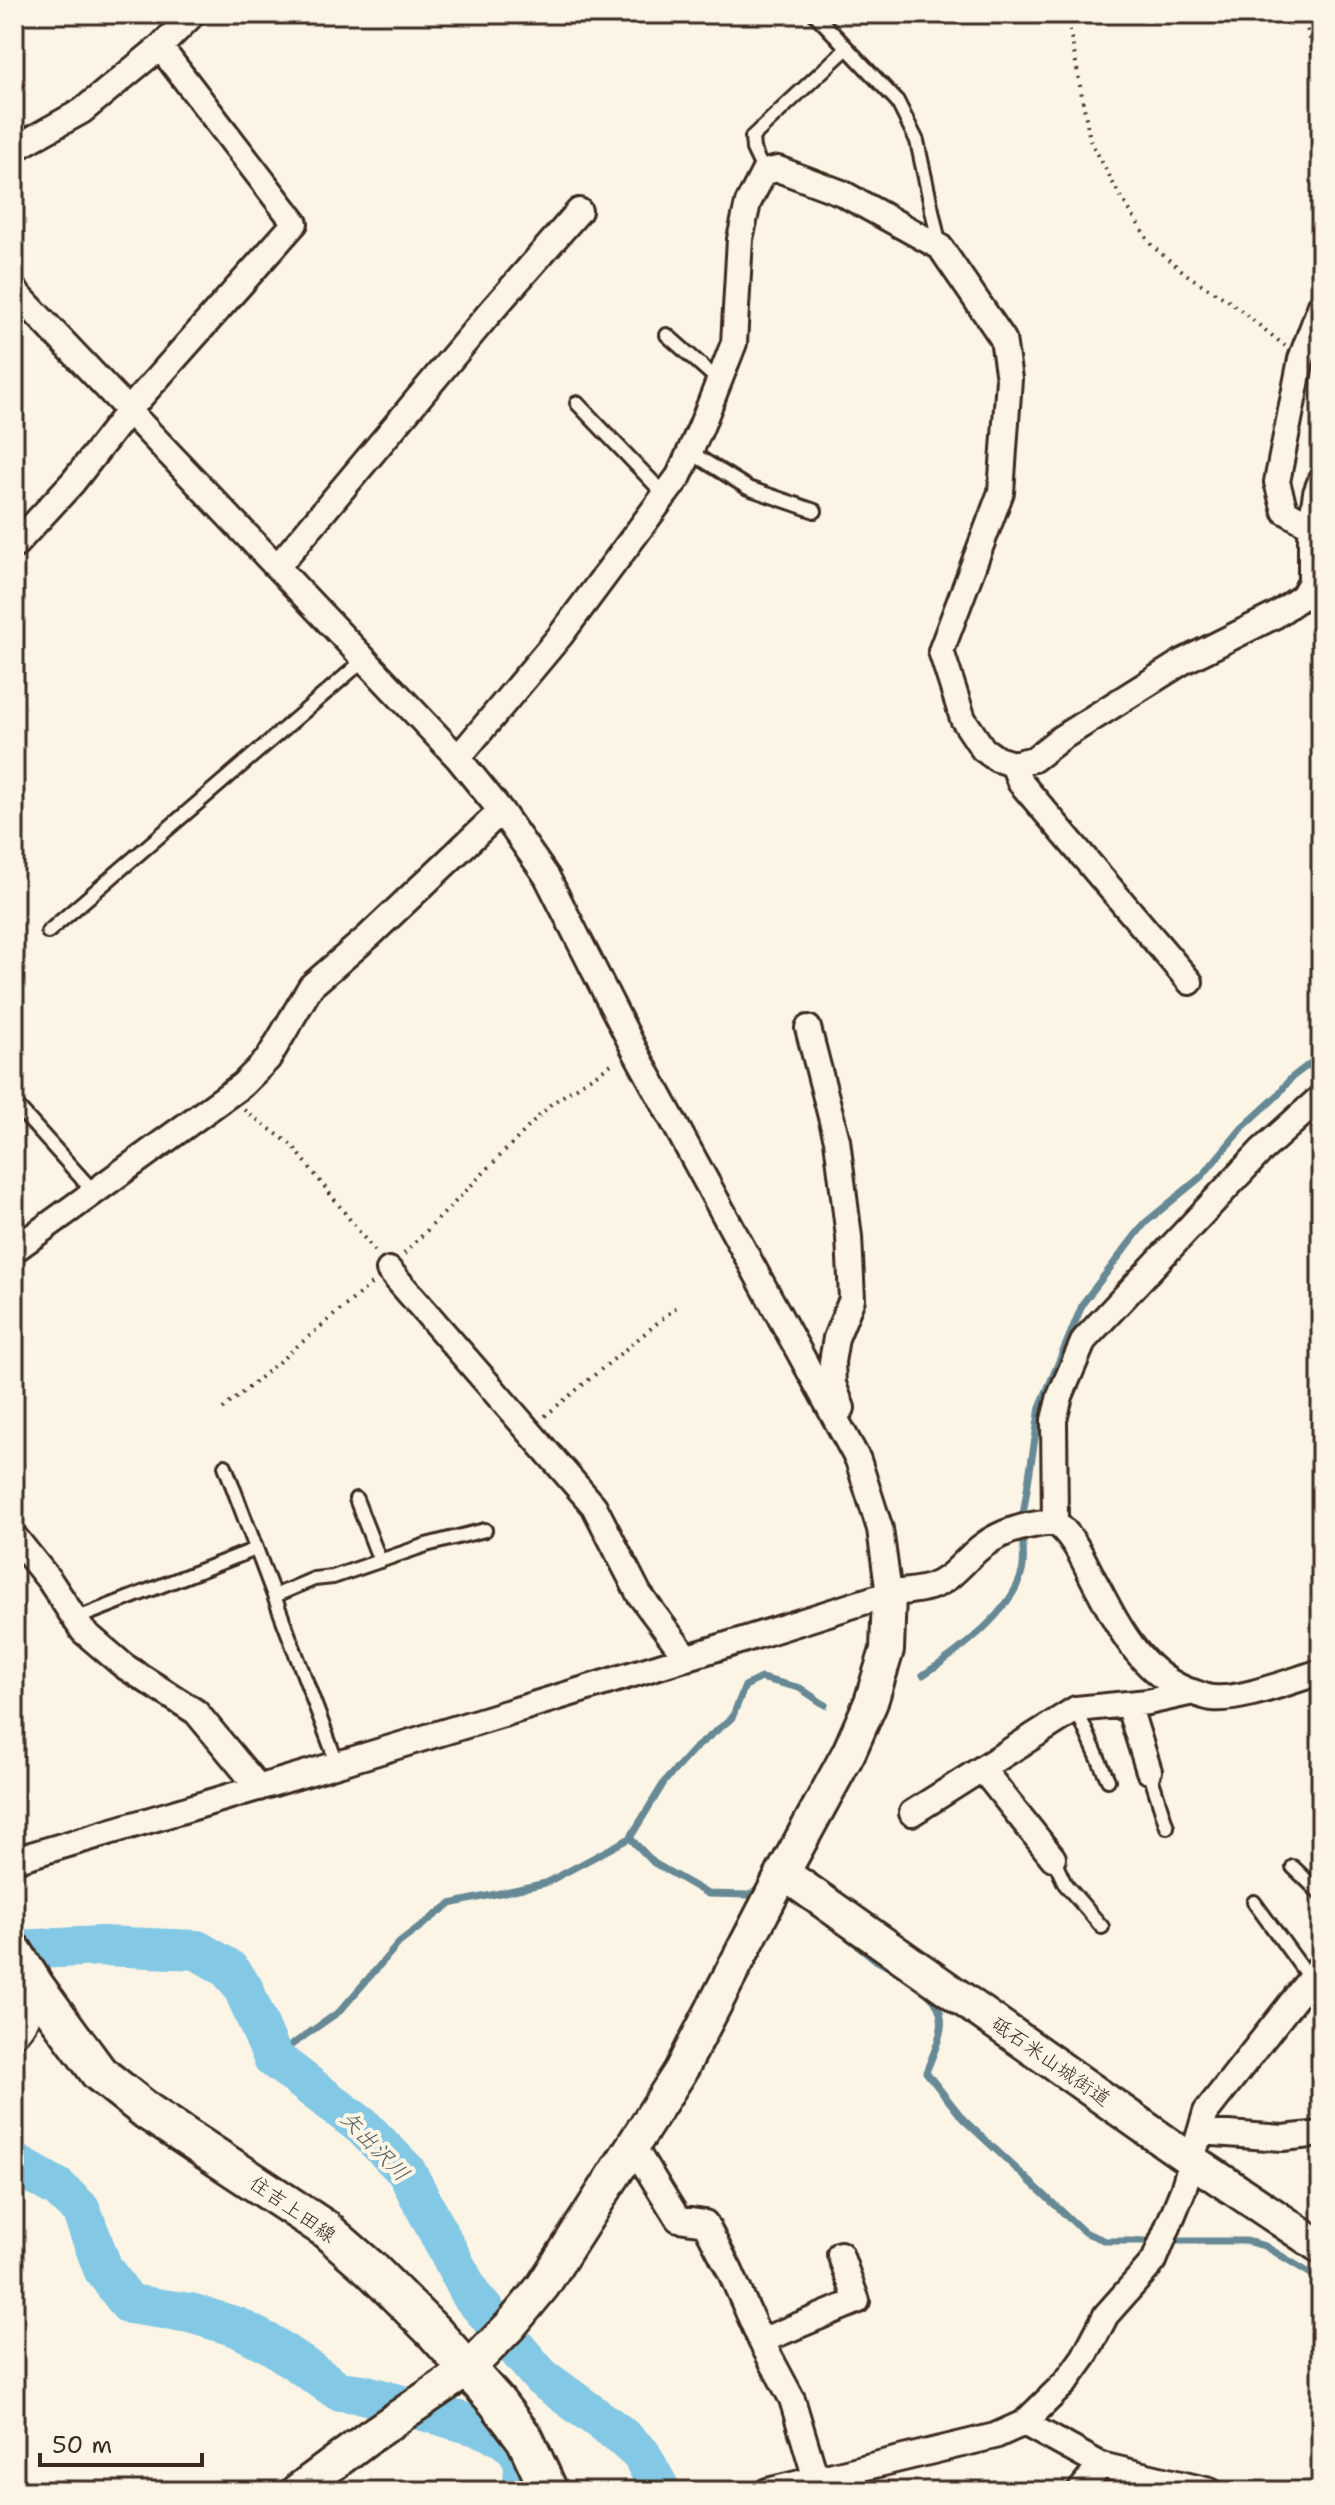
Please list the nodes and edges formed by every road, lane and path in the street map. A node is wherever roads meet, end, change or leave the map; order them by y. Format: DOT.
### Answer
graph roads {
  1 [pos="193,14"];
  2 [pos="815,14"];
  3 [pos="1067,14"];
  4 [pos="1304,14"];
  5 [pos="160,47"];
  6 [pos="847,48"];
  7 [pos="1321,93"];
  8 [pos="14,149"];
  9 [pos="764,172"];
  10 [pos="579,211"];
  11 [pos="940,247"];
  12 [pos="14,290"];
  13 [pos="1321,305"];
  14 [pos="667,335"];
  15 [pos="1301,359"];
  16 [pos="719,381"];
  17 [pos="577,403"];
  18 [pos="129,410"];
  19 [pos="690,452"];
  20 [pos="1321,480"];
  21 [pos="665,495"];
  22 [pos="815,511"];
  23 [pos="1311,526"];
  24 [pos="14,546"];
  25 [pos="278,566"];
  26 [pos="365,659"];
  27 [pos="458,758"];
  28 [pos="1013,764"];
  29 [pos="501,811"];
  30 [pos="48,932"];
  31 [pos="1190,982"];
  32 [pos="808,1028"];
  33 [pos="634,1049"];
  34 [pos="227,1096"];
  35 [pos="1321,1097"];
  36 [pos="14,1103"];
  37 [pos="94,1192"];
  38 [pos="14,1250"];
  39 [pos="389,1270"];
  40 [pos="679,1305"];
  41 [pos="223,1409"];
  42 [pos="839,1425"];
  43 [pos="528,1430"];
  44 [pos="225,1466"];
  45 [pos="356,1499"];
  46 [pos="1055,1522"];
  47 [pos="485,1530"];
  48 [pos="14,1536"];
  49 [pos="256,1549"];
  50 [pos="380,1561"];
  51 [pos="889,1594"];
  52 [pos="274,1596"];
  53 [pos="75,1619"];
  54 [pos="687,1658"];
  55 [pos="1321,1672"];
  56 [pos="1193,1692"];
  57 [pos="1128,1704"];
  58 [pos="1076,1709"];
  59 [pos="337,1763"];
  60 [pos="983,1770"];
  61 [pos="1149,1771"];
  62 [pos="1108,1780"];
  63 [pos="259,1788"];
  64 [pos="912,1813"];
  65 [pos="1167,1827"];
  66 [pos="1053,1858"];
  67 [pos="14,1860"];
  68 [pos="1293,1867"];
  69 [pos="783,1873"];
  70 [pos="1321,1894"];
  71 [pos="1254,1902"];
  72 [pos="1102,1927"];
  73 [pos="24,1968"];
  74 [pos="1315,1972"];
  75 [pos="14,2035"];
  76 [pos="1321,2134"];
  77 [pos="633,2146"];
  78 [pos="1196,2146"];
  79 [pos="1321,2247"];
  80 [pos="840,2254"];
  81 [pos="761,2341"];
  82 [pos="467,2370"];
  83 [pos="1024,2423"];
  84 [pos="1101,2465"];
  85 [pos="816,2479"];
  86 [pos="297,2491"];
  87 [pos="549,2491"];
  88 [pos="767,2491"];
  89 [pos="1080,2491"];
  90 [pos="1210,2491"];
  1 -- 5 [label="street"];
  2 -- 6 [label="lane"];
  3 -- 15 [label="path"];
  4 -- 7 [label="path"];
  5 -- 8 [label="street"];
  5 -- 18 [label="street"];
  6 -- 9 [label="lane"];
  6 -- 11 [label="lane"];
  9 -- 11 [label="street"];
  9 -- 16 [label="street"];
  10 -- 25 [label="street"];
  11 -- 28 [label="street"];
  12 -- 18 [label="street"];
  13 -- 15 [label="street"];
  14 -- 16 [label="lane"];
  15 -- 23 [label="street"];
  16 -- 19 [label="street"];
  17 -- 21 [label="lane"];
  18 -- 24 [label="street"];
  18 -- 25 [label="street"];
  19 -- 21 [label="street"];
  19 -- 22 [label="lane"];
  20 -- 23 [label="street"];
  21 -- 27 [label="street"];
  23 -- 28 [label="street"];
  25 -- 26 [label="street"];
  26 -- 27 [label="street"];
  26 -- 30 [label="lane"];
  27 -- 29 [label="street"];
  28 -- 31 [label="street"];
  29 -- 33 [label="street"];
  29 -- 34 [label="street"];
  32 -- 42 [label="street"];
  33 -- 39 [label="path"];
  33 -- 42 [label="street"];
  34 -- 37 [label="street"];
  34 -- 39 [label="path"];
  35 -- 46 [label="street"];
  36 -- 37 [label="lane"];
  37 -- 38 [label="street"];
  39 -- 41 [label="path"];
  39 -- 43 [label="street"];
  40 -- 43 [label="path"];
  42 -- 51 [label="street"];
  43 -- 54 [label="street"];
  44 -- 49 [label="lane"];
  45 -- 50 [label="lane"];
  46 -- 51 [label="street"];
  46 -- 56 [label="street"];
  47 -- 50 [label="lane"];
  48 -- 53 [label="street"];
  49 -- 52 [label="lane"];
  49 -- 53 [label="lane"];
  50 -- 52 [label="lane"];
  51 -- 54 [label="street"];
  51 -- 69 [label="street"];
  52 -- 59 [label="lane"];
  53 -- 63 [label="street"];
  54 -- 59 [label="street"];
  55 -- 56 [label="street"];
  56 -- 57 [label="street"];
  57 -- 58 [label="street"];
  57 -- 61 [label="street"];
  58 -- 60 [label="street"];
  58 -- 62 [label="lane"];
  59 -- 63 [label="street"];
  60 -- 64 [label="street"];
  60 -- 66 [label="street"];
  61 -- 65 [label="lane"];
  63 -- 67 [label="street"];
  66 -- 72 [label="lane"];
  68 -- 70 [label="lane"];
  69 -- 77 [label="street"];
  69 -- 78 [label="street, 砥石米山城街道"];
  71 -- 74 [label="lane"];
  73 -- 75 [label="street"];
  73 -- 82 [label="main road, 住吉上田線"];
  74 -- 78 [label="street"];
  76 -- 78 [label="street"];
  77 -- 81 [label="street"];
  77 -- 82 [label="street"];
  78 -- 79 [label="street, 砥石米山城街道"];
  78 -- 83 [label="street"];
  80 -- 81 [label="street"];
  81 -- 85 [label="street"];
  82 -- 86 [label="street"];
  82 -- 87 [label="main road, 住吉上田線"];
  83 -- 84 [label="street"];
  83 -- 85 [label="street"];
  84 -- 89 [label="street"];
  84 -- 90 [label="street"];
  85 -- 88 [label="street"];
}
